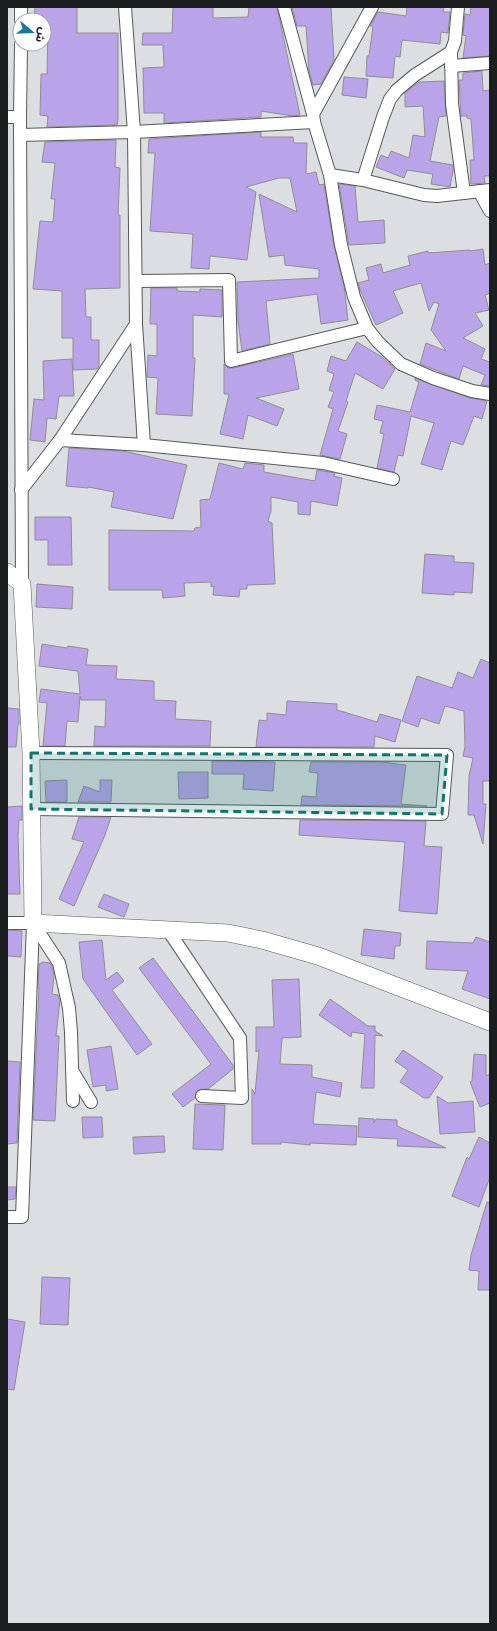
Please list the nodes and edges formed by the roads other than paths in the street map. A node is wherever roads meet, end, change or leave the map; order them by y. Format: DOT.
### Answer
graph roads {
  1 [pos="126,7"];
  2 [pos="284,7"];
  3 [pos="372,7"];
  4 [pos="458,7"];
  5 [pos="21,52"];
  6 [pos="451,52"];
  7 [pos="490,63"];
  8 [pos="451,66"];
  9 [pos="7,117"];
  10 [pos="20,117"];
  11 [pos="314,118"];
  12 [pos="134,132"];
  13 [pos="20,135"];
  14 [pos="330,175"];
  15 [pos="363,180"];
  16 [pos="485,190"];
  17 [pos="464,193"];
  18 [pos="490,211"];
  19 [pos="136,281"];
  20 [pos="136,324"];
  21 [pos="367,328"];
  22 [pos="490,394"];
  23 [pos="60,440"];
  24 [pos="144,445"];
  25 [pos="393,479"];
  26 [pos="21,490"];
  27 [pos="7,572"];
  28 [pos="22,584"];
  29 [pos="31,753"];
  30 [pos="31,809"];
  31 [pos="7,923"];
  32 [pos="33,923"];
  33 [pos="168,930"];
  34 [pos="490,1022"];
  35 [pos="72,1070"];
  36 [pos="202,1096"];
  37 [pos="73,1101"];
  38 [pos="91,1102"];
  39 [pos="7,1217"];
  1 -- 12 [label="street"];
  2 -- 11 [label="street"];
  3 -- 11 [label="street"];
  4 -- 6 [label="street"];
  5 -- 10 [label="street"];
  6 -- 8 [label="street"];
  6 -- 15 [label="street"];
  7 -- 8 [label="street"];
  8 -- 17 [label="street"];
  9 -- 10 [label="street"];
  10 -- 13 [label="street"];
  11 -- 12 [label="street"];
  11 -- 14 [label="street"];
  12 -- 13 [label="street"];
  12 -- 19 [label="street"];
  13 -- 26 [label="street"];
  14 -- 15 [label="street"];
  14 -- 21 [label="street"];
  15 -- 17 [label="street"];
  16 -- 17 [label="street"];
  16 -- 18 [label="street"];
  19 -- 20 [label="street"];
  19 -- 21 [label="street"];
  20 -- 23 [label="street"];
  20 -- 24 [label="street"];
  21 -- 22 [label="street"];
  23 -- 24 [label="street"];
  23 -- 26 [label="street"];
  24 -- 25 [label="street"];
  26 -- 28 [label="street"];
  27 -- 28 [label="main road"];
  28 -- 29 [label="main road"];
  29 -- 30 [label="main road"];
  29 -- 30 [label="street"];
  30 -- 32 [label="main road"];
  31 -- 32 [label="street"];
  32 -- 33 [label="main road"];
  32 -- 35 [label="street"];
  32 -- 39 [label="street"];
  33 -- 34 [label="main road"];
  33 -- 36 [label="street"];
  35 -- 37 [label="street"];
  35 -- 38 [label="street"];
}
